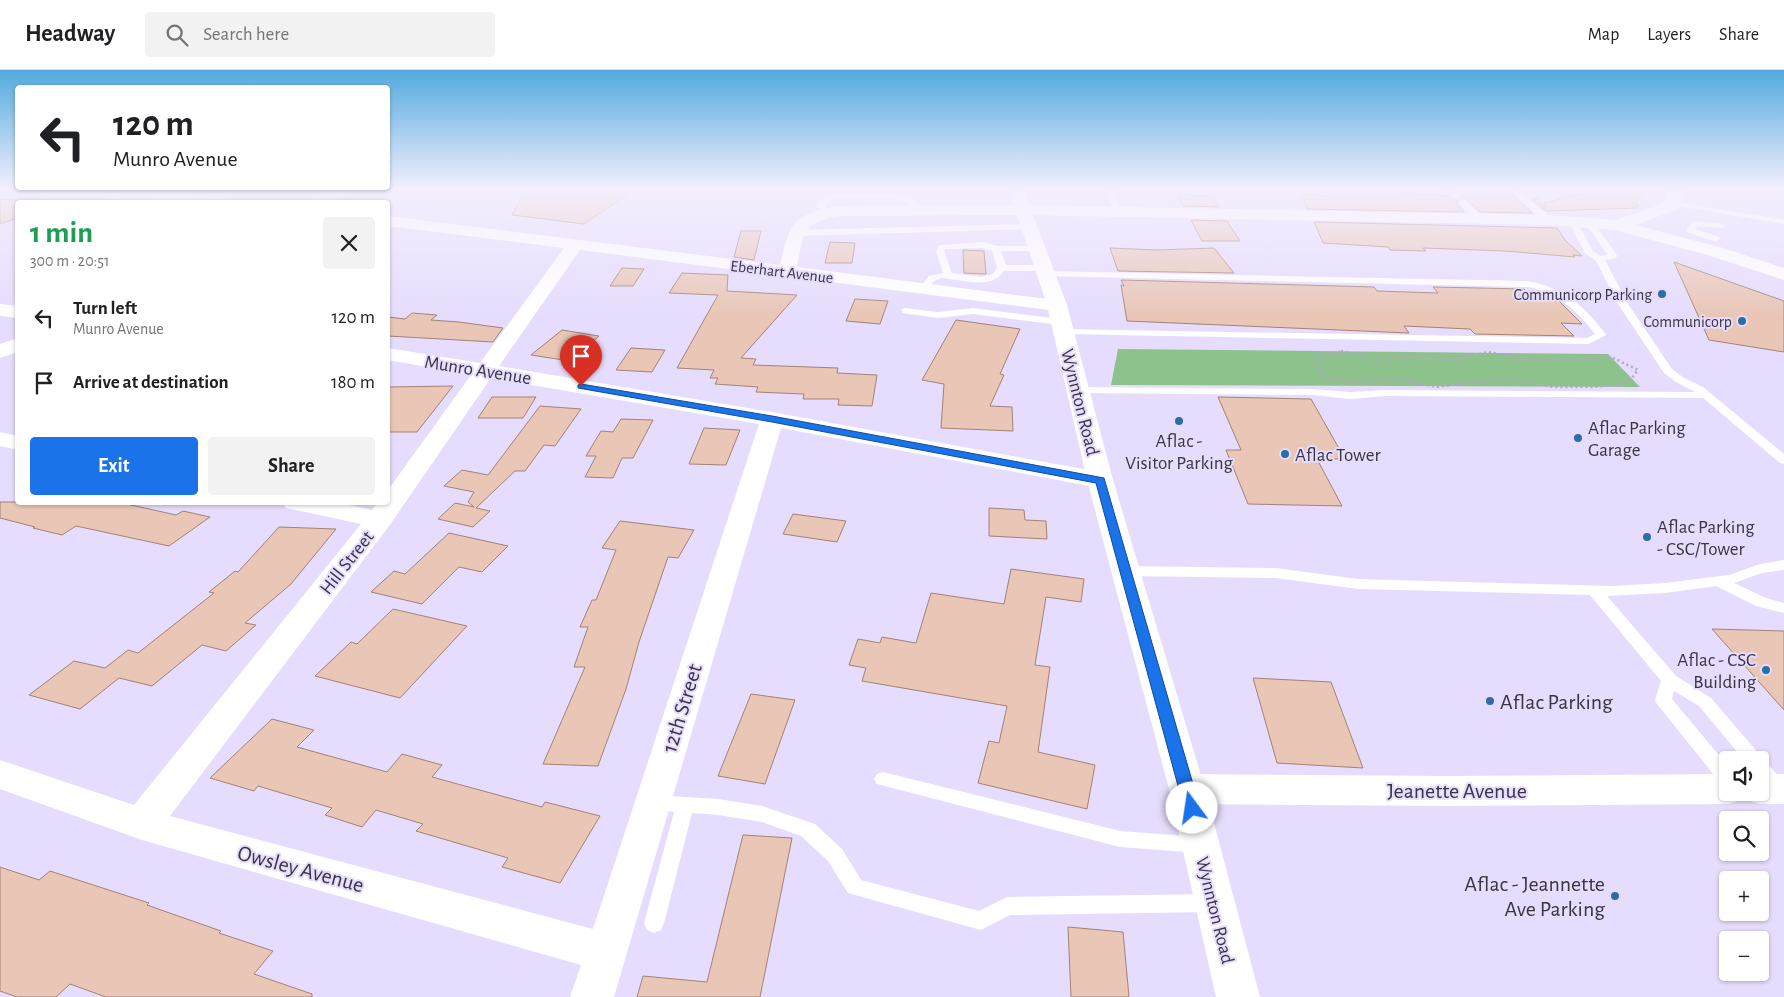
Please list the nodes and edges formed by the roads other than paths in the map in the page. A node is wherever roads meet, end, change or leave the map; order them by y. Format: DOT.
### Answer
graph roads {
  1 [pos="468,231"];
  2 [pos="856,231"];
  3 [pos="965,231"];
  4 [pos="1013,231"];
  5 [pos="1050,231"];
  6 [pos="1583,231"];
  7 [pos="1590,231"];
  8 [pos="1679,231"];
  9 [pos="1717,231"];
  10 [pos="796,233"];
  11 [pos="1716,235"];
  12 [pos="1033,236"];
  13 [pos="575,245"];
  14 [pos="996,250"];
  15 [pos="1600,259"];
  16 [pos="1001,268"];
  17 [pos="788,272"];
  18 [pos="1784,274"];
  19 [pos="948,275"];
  20 [pos="979,288"];
  21 [pos="924,289"];
  22 [pos="0,310"];
  23 [pos="905,311"];
  24 [pos="15,312"];
  25 [pos="1060,319"];
  26 [pos="15,345"];
  27 [pos="0,352"];
  28 [pos="390,354"];
  29 [pos="486,370"];
  30 [pos="1078,390"];
  31 [pos="1706,396"];
  32 [pos="772,419"];
  33 [pos="0,439"];
  34 [pos="15,442"];
  35 [pos="1784,460"];
  36 [pos="1100,480"];
  37 [pos="309,505"];
  38 [pos="390,505"];
  39 [pos="390,505"];
  40 [pos="379,520"];
  41 [pos="1784,565"];
  42 [pos="1126,571"];
  43 [pos="1718,581"];
  44 [pos="1595,590"];
  45 [pos="1784,608"];
  46 [pos="1670,680"];
  47 [pos="1746,751"];
  48 [pos="1719,769"];
  49 [pos="0,774"];
  50 [pos="883,779"];
  51 [pos="1187,789"];
  52 [pos="1719,789"];
  53 [pos="651,803"];
  54 [pos="685,806"];
  55 [pos="142,824"];
  56 [pos="1201,846"];
  57 [pos="1215,903"];
  58 [pos="654,923"];
  59 [pos="605,952"];
  60 [pos="592,997"];
  61 [pos="1238,997"];
  1 -- 13 [label="street, Eberhart Avenue"];
  2 -- 10 [label="lane"];
  3 -- 12 [label="lane"];
  4 -- 12 [label="street"];
  5 -- 12 [label="street"];
  6 -- 15 [label="lane"];
  7 -- 15 [label="lane"];
  8 -- 11 [label="street"];
  9 -- 11 [label="lane"];
  10 -- 17 [label="street"];
  11 -- 18 [label="street"];
  12 -- 14 [label="lane"];
  12 -- 16 [label="lane"];
  12 -- 25 [label="street, Wynnton Road"];
  12 -- 25 [label="lane"];
  13 -- 17 [label="street, Eberhart Avenue"];
  13 -- 29 [label="street, Hill Street"];
  14 -- 16 [label="lane"];
  14 -- 19 [label="lane"];
  15 -- 31 [label="lane"];
  16 -- 20 [label="lane"];
  17 -- 21 [label="street, Eberhart Avenue"];
  19 -- 20 [label="lane"];
  19 -- 21 [label="lane"];
  20 -- 21 [label="street, Eberhart Avenue"];
  20 -- 25 [label="street, Eberhart Avenue"];
  22 -- 24 [label="street"];
  23 -- 25 [label="lane"];
  25 -- 30 [label="street, Wynnton Road"];
  26 -- 27 [label="street"];
  28 -- 29 [label="street, Munro Avenue"];
  29 -- 32 [label="street, Munro Avenue"];
  29 -- 39 [label="street, Hill Street"];
  30 -- 31 [label="lane"];
  30 -- 36 [label="street, Wynnton Road"];
  31 -- 35 [label="lane"];
  32 -- 36 [label="street, Munro Avenue"];
  32 -- 53 [label="street, 12th Street"];
  33 -- 34 [label="street"];
  36 -- 42 [label="street, Wynnton Road"];
  37 -- 40 [label="street"];
  38 -- 40 [label="street, Hill Street"];
  40 -- 55 [label="street, Hill Street"];
  41 -- 43 [label="lane"];
  42 -- 44 [label="lane"];
  42 -- 51 [label="street, Wynnton Road"];
  43 -- 44 [label="lane"];
  43 -- 45 [label="lane"];
  44 -- 46 [label="lane"];
  46 -- 47 [label="lane"];
  46 -- 48 [label="lane"];
  49 -- 55 [label="street, Owsley Avenue"];
  50 -- 56 [label="lane"];
  51 -- 52 [label="street, Jeanette Avenue"];
  51 -- 56 [label="street, Wynnton Road"];
  53 -- 54 [label="lane"];
  53 -- 59 [label="street, 12th Street"];
  54 -- 57 [label="lane"];
  54 -- 58 [label="lane"];
  55 -- 59 [label="street, Owsley Avenue"];
  56 -- 57 [label="street, Wynnton Road"];
  57 -- 61 [label="street, Wynnton Road"];
  59 -- 60 [label="street, 12th Street"];
}
